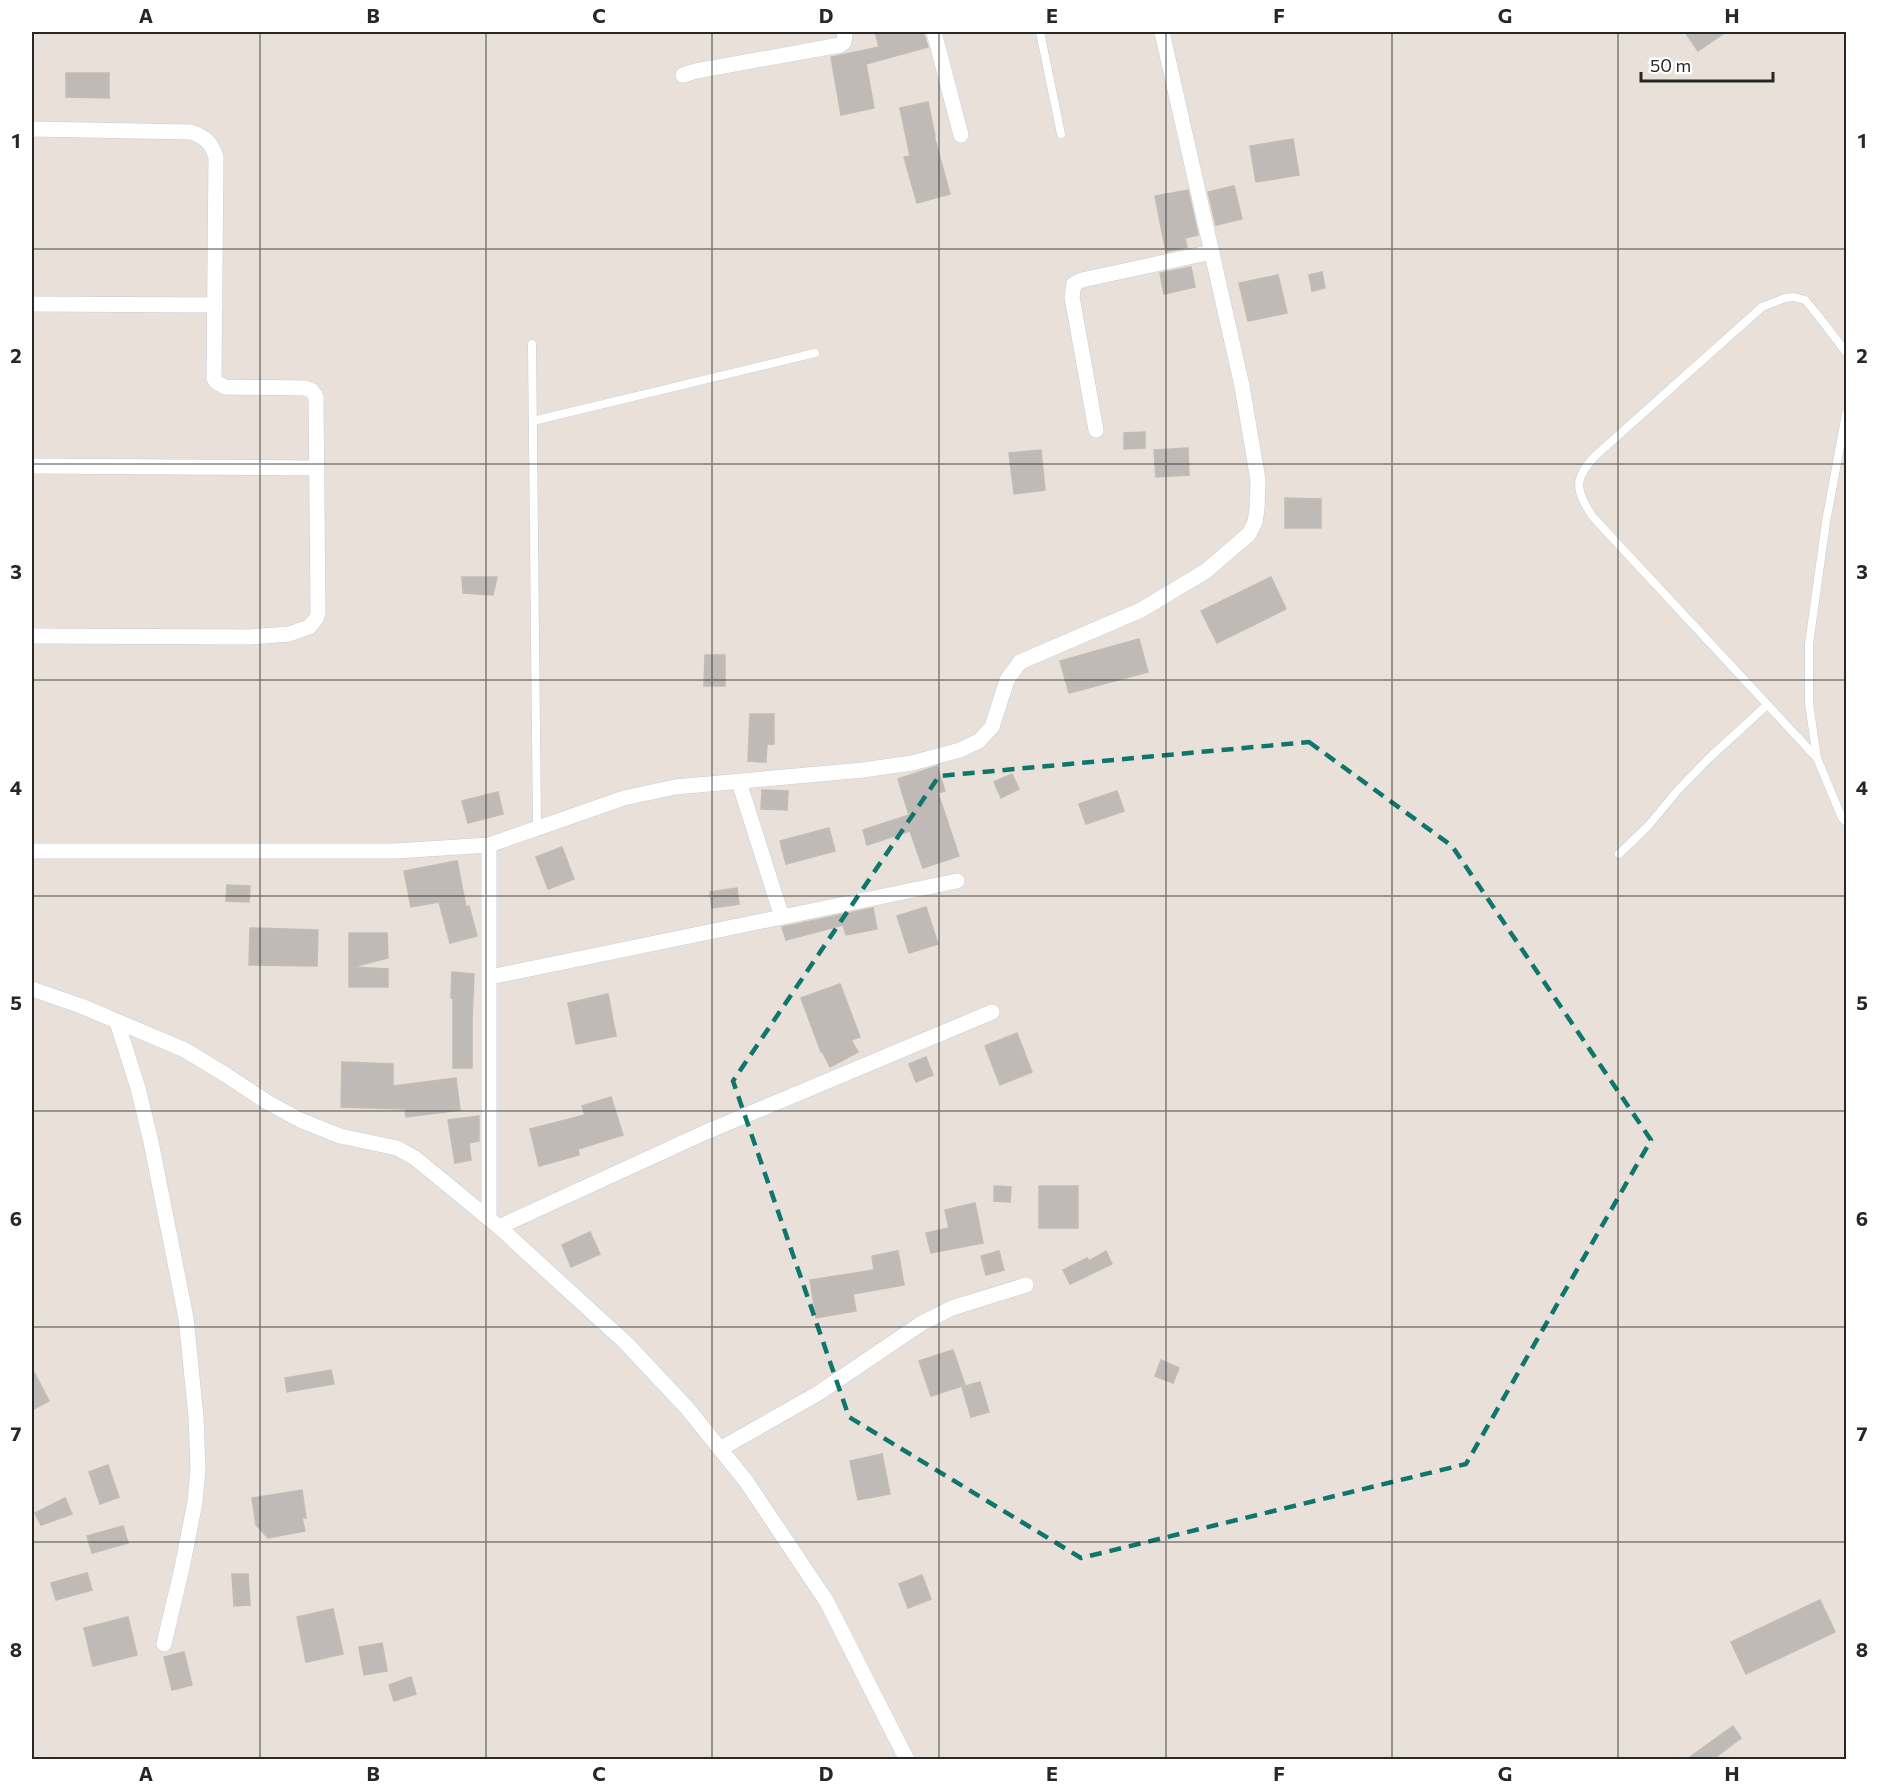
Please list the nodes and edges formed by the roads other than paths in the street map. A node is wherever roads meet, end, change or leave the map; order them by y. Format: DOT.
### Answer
graph roads {
  1 [pos="845,32"];
  2 [pos="934,32"];
  3 [pos="1040,32"];
  4 [pos="1162,32"];
  5 [pos="683,75"];
  6 [pos="32,129"];
  7 [pos="1061,134"];
  8 [pos="961,135"];
  9 [pos="1212,252"];
  10 [pos="32,304"];
  11 [pos="215,305"];
  12 [pos="532,344"];
  13 [pos="1846,352"];
  14 [pos="815,353"];
  15 [pos="1846,414"];
  16 [pos="533,421"];
  17 [pos="1096,430"];
  18 [pos="32,466"];
  19 [pos="317,468"];
  20 [pos="32,636"];
  21 [pos="1767,705"];
  22 [pos="1816,758"];
  23 [pos="739,782"];
  24 [pos="1846,822"];
  25 [pos="537,828"];
  26 [pos="489,845"];
  27 [pos="32,851"];
  28 [pos="1618,854"];
  29 [pos="957,881"];
  30 [pos="782,917"];
  31 [pos="490,977"];
  32 [pos="32,989"];
  33 [pos="992,1012"];
  34 [pos="117,1022"];
  35 [pos="494,1223"];
  36 [pos="1026,1285"];
  37 [pos="720,1449"];
  38 [pos="164,1644"];
  39 [pos="907,1760"];
  1 -- 5 [label="street"];
  2 -- 8 [label="street"];
  3 -- 7 [label="lane"];
  4 -- 9 [label="street"];
  6 -- 11 [label="street"];
  9 -- 17 [label="street"];
  9 -- 23 [label="street"];
  10 -- 11 [label="street"];
  11 -- 19 [label="street"];
  12 -- 16 [label="lane"];
  13 -- 21 [label="lane"];
  14 -- 16 [label="lane"];
  15 -- 22 [label="lane"];
  16 -- 25 [label="lane"];
  18 -- 19 [label="street"];
  19 -- 20 [label="street"];
  21 -- 22 [label="lane"];
  21 -- 28 [label="lane"];
  22 -- 24 [label="lane"];
  23 -- 25 [label="street"];
  23 -- 30 [label="street"];
  25 -- 26 [label="street"];
  26 -- 27 [label="street"];
  26 -- 31 [label="street"];
  29 -- 30 [label="street"];
  30 -- 31 [label="street"];
  31 -- 35 [label="street"];
  32 -- 34 [label="street"];
  33 -- 35 [label="street"];
  34 -- 35 [label="street"];
  34 -- 38 [label="street"];
  35 -- 37 [label="street"];
  36 -- 37 [label="street"];
  37 -- 39 [label="street"];
}
